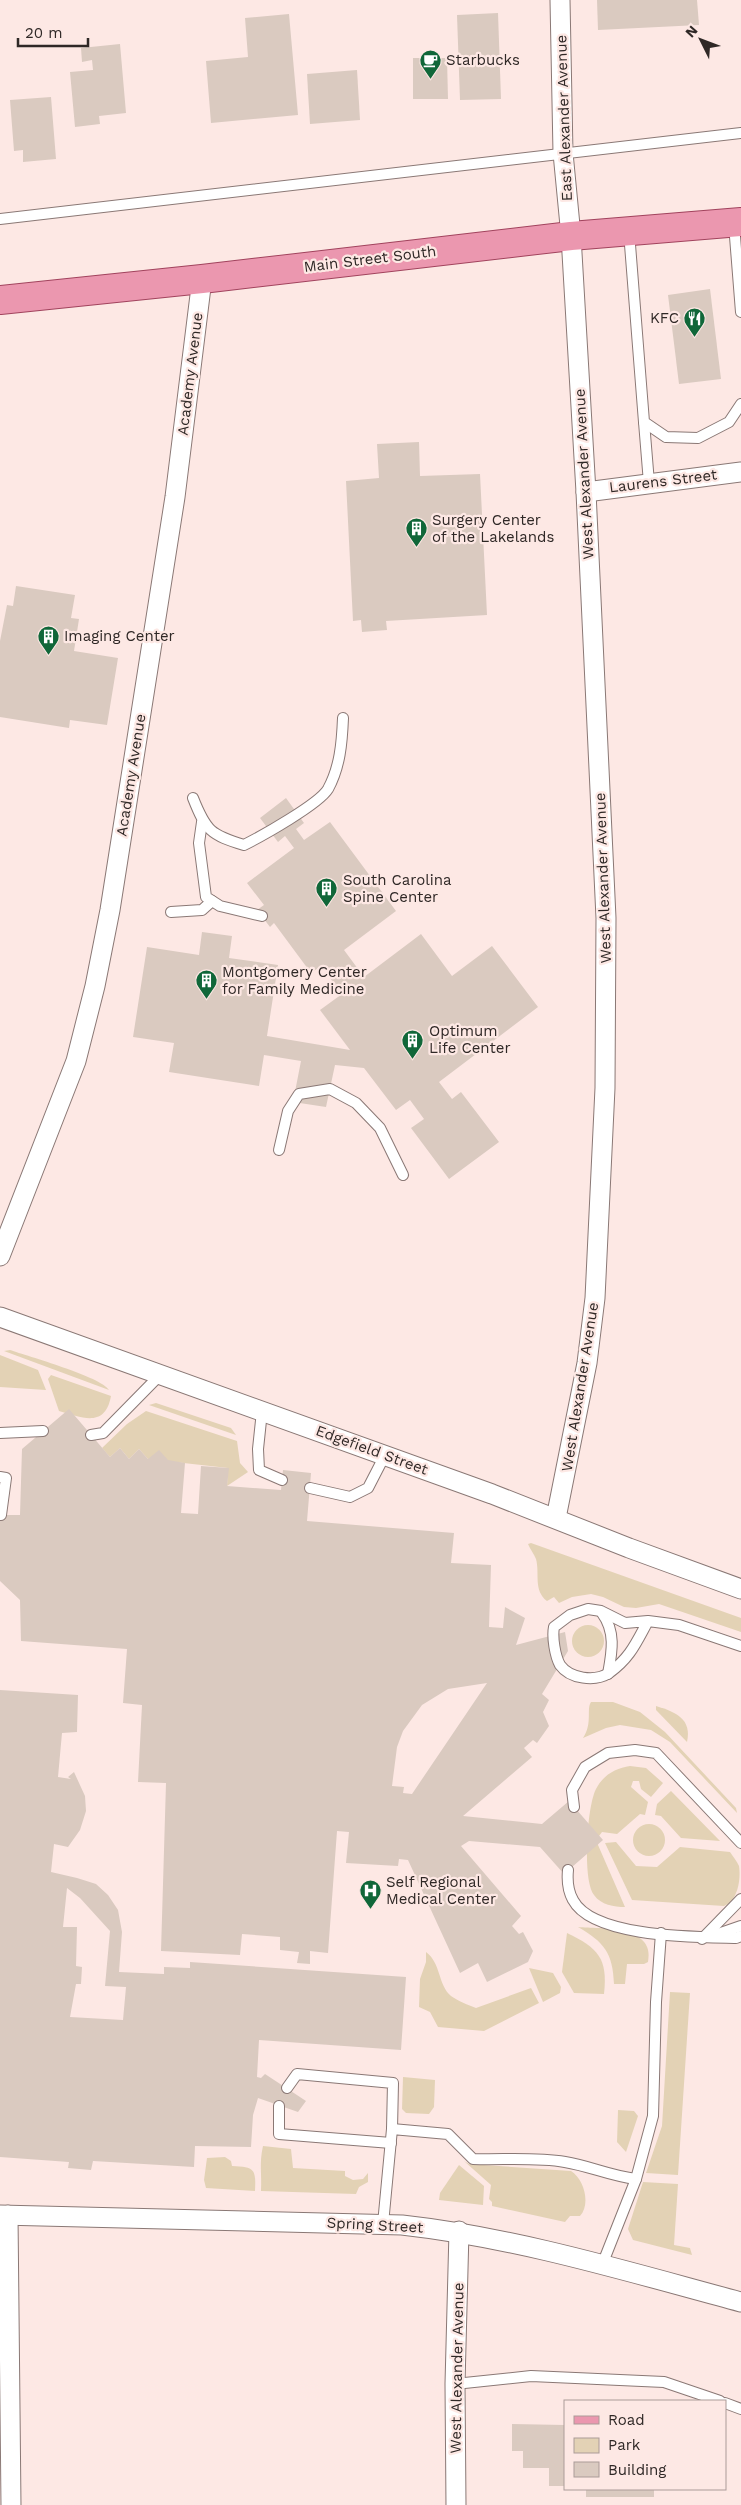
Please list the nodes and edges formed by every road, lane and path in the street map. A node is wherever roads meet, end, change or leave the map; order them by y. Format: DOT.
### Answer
graph roads {
  1 [pos="560,0"];
  2 [pos="741,133"];
  3 [pos="563,153"];
  4 [pos="0,218"];
  5 [pos="738,222"];
  6 [pos="629,231"];
  7 [pos="570,236"];
  8 [pos="202,279"];
  9 [pos="0,300"];
  10 [pos="741,312"];
  11 [pos="741,404"];
  12 [pos="644,422"];
  13 [pos="741,472"];
  14 [pos="649,482"];
  15 [pos="586,492"];
  16 [pos="343,718"];
  17 [pos="193,798"];
  18 [pos="202,822"];
  19 [pos="212,901"];
  20 [pos="171,912"];
  21 [pos="262,916"];
  22 [pos="279,1150"];
  23 [pos="404,1175"];
  24 [pos="0,1256"];
  25 [pos="0,1317"];
  26 [pos="160,1374"];
  27 [pos="262,1411"];
  28 [pos="43,1431"];
  29 [pos="0,1433"];
  30 [pos="92,1435"];
  31 [pos="385,1455"];
  32 [pos="0,1477"];
  33 [pos="282,1480"];
  34 [pos="310,1488"];
  35 [pos="1,1516"];
  36 [pos="556,1518"];
  37 [pos="741,1589"];
  38 [pos="601,1612"];
  39 [pos="648,1621"];
  40 [pos="741,1646"];
  41 [pos="608,1674"];
  42 [pos="574,1807"];
  43 [pos="741,1843"];
  44 [pos="568,1870"];
  45 [pos="741,1899"];
  46 [pos="741,1926"];
  47 [pos="661,1934"];
  48 [pos="721,1936"];
  49 [pos="741,1936"];
  50 [pos="702,1939"];
  51 [pos="287,2088"];
  52 [pos="279,2106"];
  53 [pos="392,2129"];
  54 [pos="391,2143"];
  55 [pos="636,2179"];
  56 [pos="4,2215"];
  57 [pos="383,2224"];
  58 [pos="459,2231"];
  59 [pos="602,2264"];
  60 [pos="741,2302"];
  61 [pos="455,2384"];
  62 [pos="717,2400"];
  63 [pos="726,2403"];
  64 [pos="741,2408"];
  65 [pos="11,2505"];
  66 [pos="456,2505"];
  1 -- 3 [label="street, East Alexander Avenue"];
  2 -- 3 [label="lane"];
  3 -- 4 [label="lane"];
  3 -- 7 [label="street, East Alexander Avenue"];
  5 -- 6 [label="main road, Main Street South"];
  5 -- 10 [label="lane"];
  6 -- 7 [label="main road, Main Street South"];
  6 -- 12 [label="lane"];
  7 -- 8 [label="main road, Main Street South"];
  7 -- 15 [label="street, West Alexander Avenue"];
  8 -- 9 [label="main road, Main Street South"];
  8 -- 24 [label="street, Academy Avenue"];
  11 -- 12 [label="lane"];
  12 -- 14 [label="lane"];
  13 -- 14 [label="street, Laurens Street"];
  14 -- 15 [label="street, Laurens Street"];
  15 -- 36 [label="street, West Alexander Avenue"];
  16 -- 18 [label="lane"];
  17 -- 18 [label="lane"];
  18 -- 19 [label="lane"];
  19 -- 20 [label="lane"];
  19 -- 21 [label="lane"];
  22 -- 23 [label="lane"];
  25 -- 26 [label="street, Edgefield Street"];
  26 -- 27 [label="street, Edgefield Street"];
  26 -- 30 [label="lane"];
  27 -- 31 [label="street, Edgefield Street"];
  27 -- 33 [label="lane"];
  28 -- 29 [label="lane"];
  31 -- 34 [label="lane"];
  31 -- 36 [label="street, Edgefield Street"];
  32 -- 35 [label="lane"];
  36 -- 37 [label="street, Edgefield Street"];
  38 -- 39 [label="lane"];
  38 -- 41 [label="lane"];
  38 -- 41 [label="lane"];
  39 -- 40 [label="lane"];
  39 -- 41 [label="lane"];
  42 -- 43 [label="lane"];
  44 -- 47 [label="lane"];
  45 -- 50 [label="lane"];
  46 -- 48 [label="lane"];
  47 -- 50 [label="lane"];
  47 -- 55 [label="lane"];
  48 -- 49 [label="lane"];
  48 -- 50 [label="lane"];
  51 -- 53 [label="lane"];
  52 -- 54 [label="lane"];
  53 -- 54 [label="lane"];
  53 -- 55 [label="lane"];
  54 -- 57 [label="lane"];
  55 -- 59 [label="lane"];
  56 -- 57 [label="street, Spring Street"];
  56 -- 65 [label="street"];
  57 -- 58 [label="street, Spring Street"];
  58 -- 59 [label="street, Spring Street"];
  58 -- 61 [label="street, West Alexander Avenue"];
  59 -- 60 [label="street, Spring Street"];
  61 -- 62 [label="lane"];
  61 -- 66 [label="street, West Alexander Avenue"];
  63 -- 64 [label="lane"];
}
